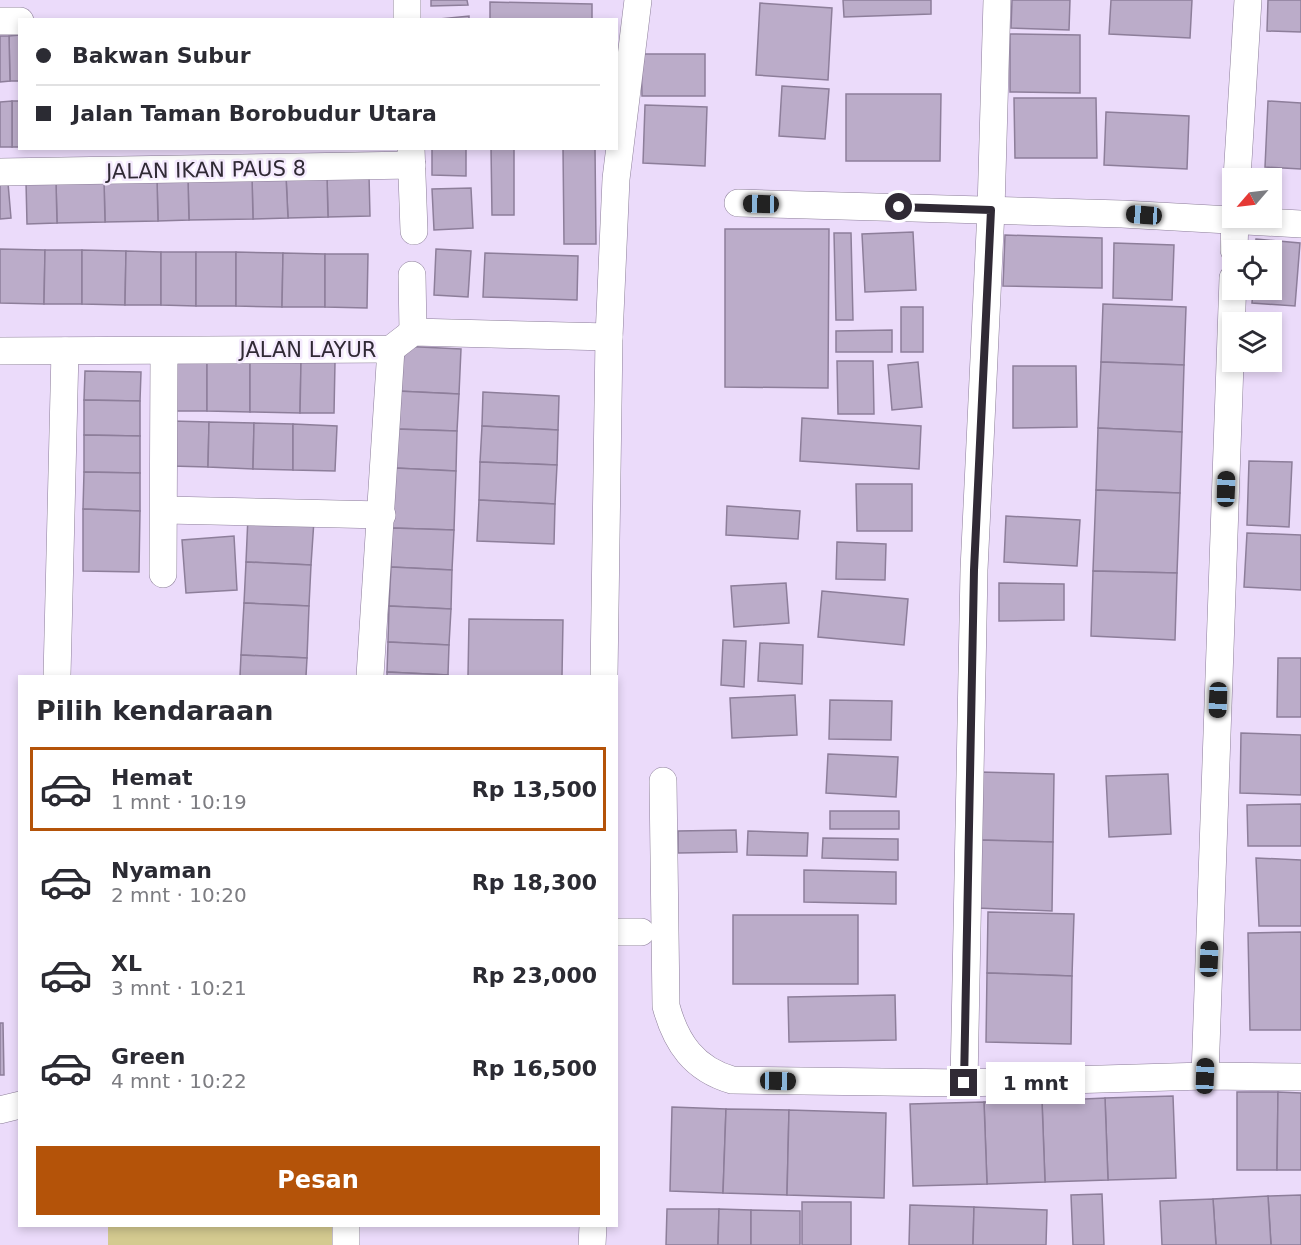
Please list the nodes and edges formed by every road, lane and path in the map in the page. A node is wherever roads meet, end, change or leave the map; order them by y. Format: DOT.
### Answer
graph roads {
  1 [pos="407,0"];
  2 [pos="638,0"];
  3 [pos="997,0"];
  4 [pos="1248,0"];
  5 [pos="407,18"];
  6 [pos="0,21"];
  7 [pos="18,21"];
  8 [pos="411,157"];
  9 [pos="1239,168"];
  10 [pos="0,172"];
  11 [pos="738,203"];
  12 [pos="991,210"];
  13 [pos="1222,219"];
  14 [pos="1282,223"];
  15 [pos="1301,224"];
  16 [pos="414,231"];
  17 [pos="412,275"];
  18 [pos="1232,300"];
  19 [pos="413,332"];
  20 [pos="609,337"];
  21 [pos="391,349"];
  22 [pos="0,351"];
  23 [pos="65,351"];
  24 [pos="164,351"];
  25 [pos="165,510"];
  26 [pos="382,515"];
  27 [pos="163,574"];
  28 [pos="57,675"];
  29 [pos="370,675"];
  30 [pos="604,675"];
  31 [pos="663,780"];
  32 [pos="1205,1076"];
  33 [pos="1301,1077"];
  34 [pos="964,1083"];
  35 [pos="18,1106"];
  36 [pos="0,1110"];
  37 [pos="346,1227"];
  38 [pos="593,1227"];
  39 [pos="346,1245"];
  40 [pos="592,1245"];
  1 -- 5 [label="street"];
  2 -- 20 [label="street"];
  3 -- 12 [label="street"];
  4 -- 9 [label="street"];
  6 -- 7 [label="street"];
  8 -- 10 [label="street, JALAN IKAN PAUS 8"];
  8 -- 16 [label="street"];
  11 -- 12 [label="street"];
  12 -- 13 [label="street"];
  12 -- 34 [label="street"];
  14 -- 15 [label="street"];
  17 -- 19 [label="street"];
  18 -- 32 [label="street"];
  19 -- 20 [label="street"];
  19 -- 21 [label="street, JALAN LAYUR"];
  20 -- 30 [label="street"];
  21 -- 24 [label="street, JALAN LAYUR"];
  21 -- 26 [label="street"];
  22 -- 23 [label="street, JALAN LAYUR"];
  23 -- 24 [label="street, JALAN LAYUR"];
  23 -- 28 [label="street"];
  24 -- 25 [label="street"];
  25 -- 26 [label="street"];
  25 -- 27 [label="street"];
  26 -- 29 [label="street"];
  31 -- 34 [label="street"];
  32 -- 33 [label="street"];
  32 -- 34 [label="street"];
  35 -- 36 [label="street"];
  37 -- 39 [label="street"];
  38 -- 40 [label="street"];
}
